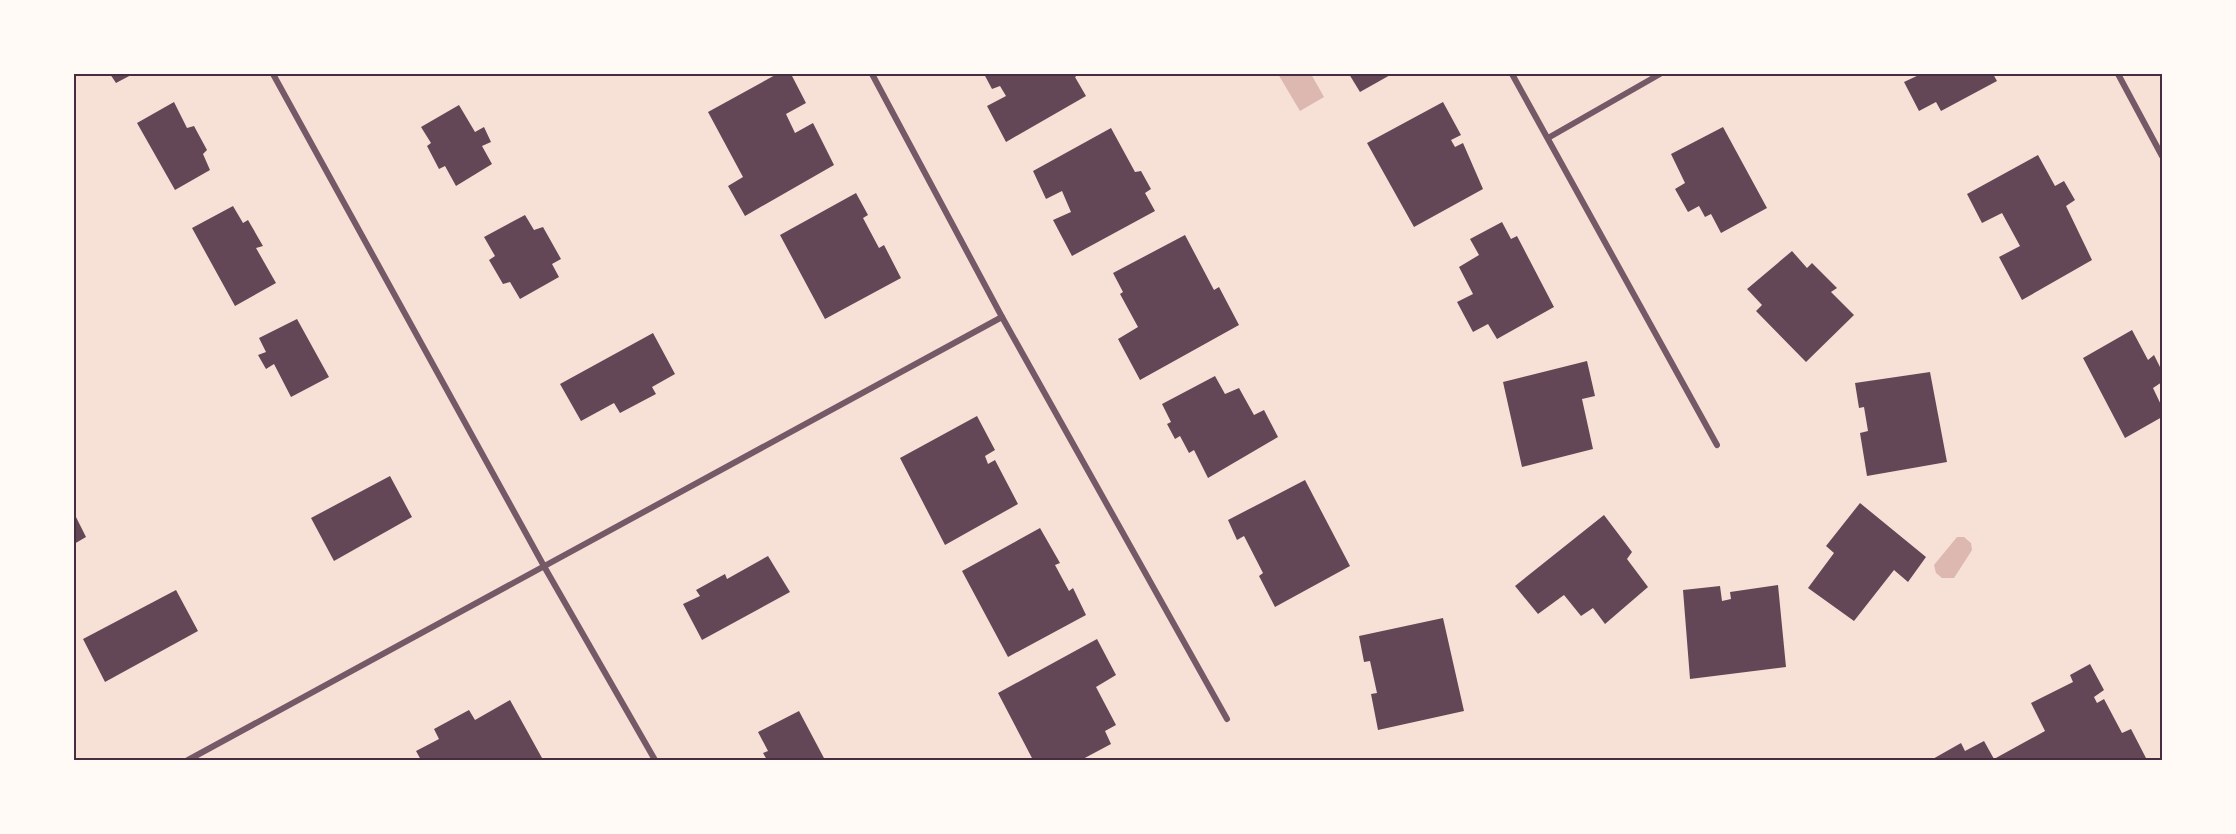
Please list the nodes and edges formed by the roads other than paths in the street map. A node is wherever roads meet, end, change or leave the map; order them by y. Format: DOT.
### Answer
graph roads {
  1 [pos="273,74"];
  2 [pos="872,74"];
  3 [pos="1512,74"];
  4 [pos="1660,74"];
  5 [pos="2118,74"];
  6 [pos="1548,138"];
  7 [pos="2163,156"];
  8 [pos="1002,317"];
  9 [pos="1717,445"];
  10 [pos="545,567"];
  11 [pos="1227,719"];
  12 [pos="188,760"];
  13 [pos="656,760"];
  1 -- 10 [label="street"];
  2 -- 8 [label="street"];
  3 -- 6 [label="street"];
  4 -- 6 [label="street"];
  5 -- 7 [label="street"];
  6 -- 9 [label="street"];
  8 -- 10 [label="street"];
  8 -- 11 [label="street"];
  10 -- 12 [label="street"];
  10 -- 13 [label="street"];
}
